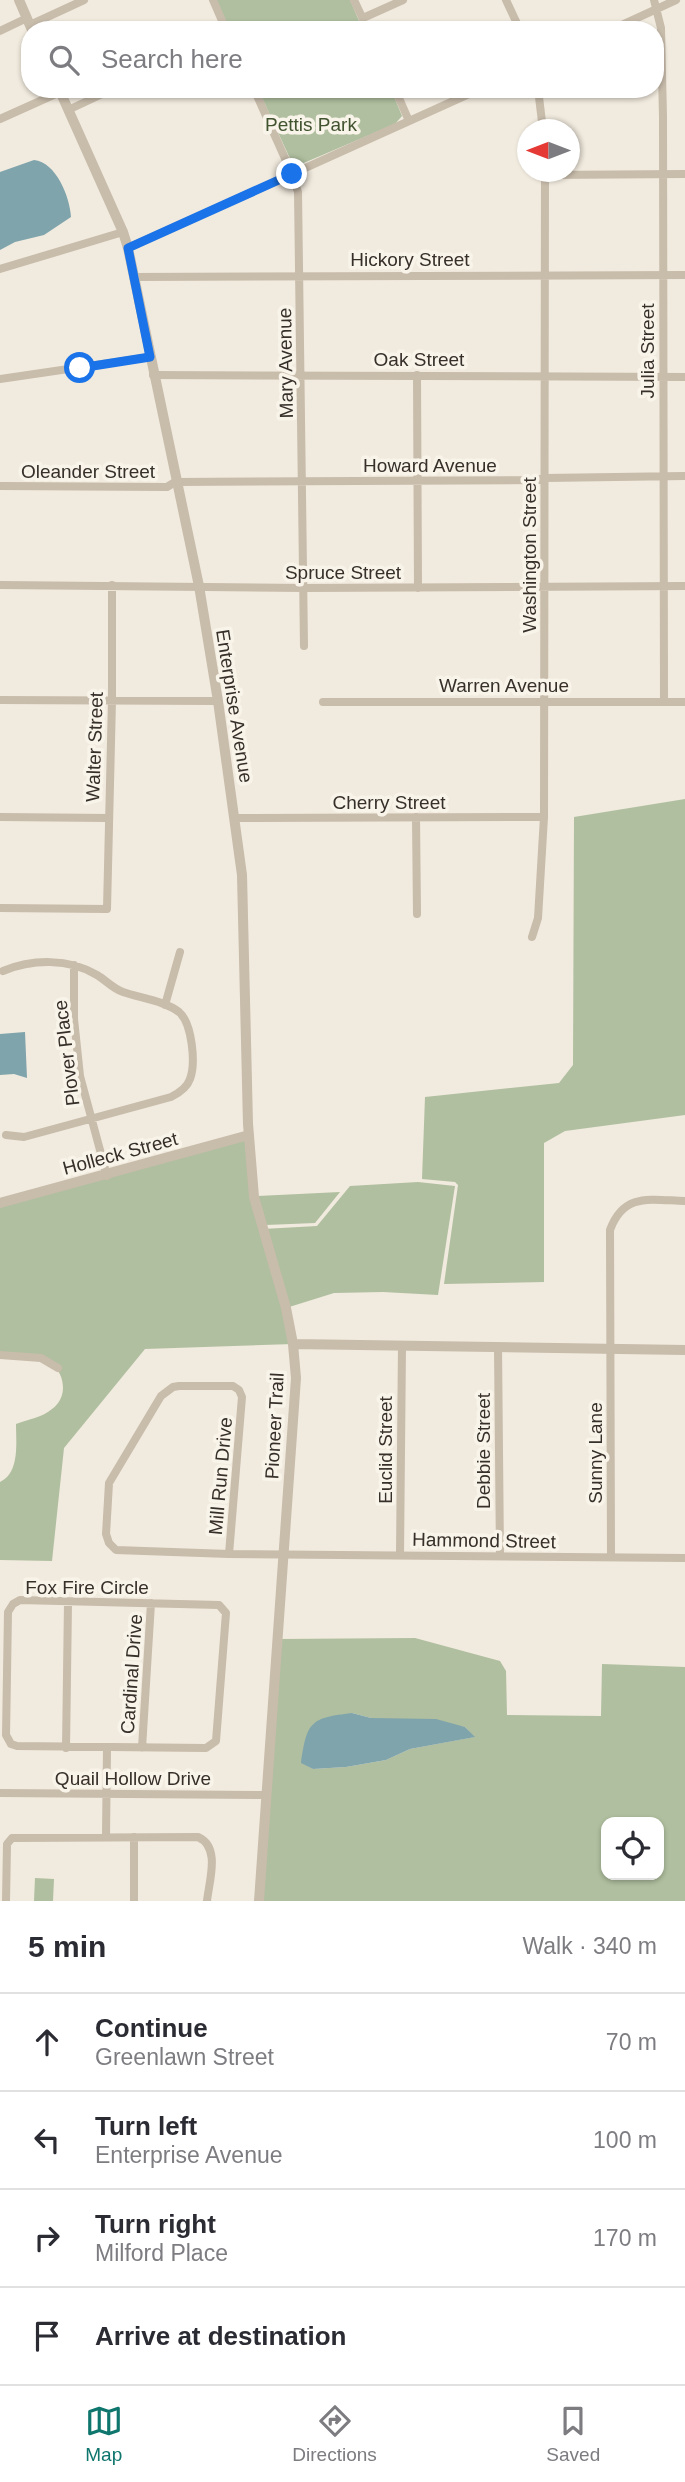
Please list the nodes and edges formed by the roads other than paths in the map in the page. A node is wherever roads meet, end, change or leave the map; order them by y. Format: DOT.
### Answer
graph roads {
  1 [pos="19,0"];
  2 [pos="84,0"];
  3 [pos="213,0"];
  4 [pos="354,0"];
  5 [pos="403,0"];
  6 [pos="506,0"];
  7 [pos="676,0"];
  8 [pos="656,4"];
  9 [pos="363,18"];
  10 [pos="29,21"];
  11 [pos="37,21"];
  12 [pos="222,21"];
  13 [pos="364,21"];
  14 [pos="516,21"];
  15 [pos="627,21"];
  16 [pos="21,26"];
  17 [pos="0,31"];
  18 [pos="44,98"];
  19 [pos="62,98"];
  20 [pos="94,98"];
  21 [pos="258,98"];
  22 [pos="399,98"];
  23 [pos="460,98"];
  24 [pos="539,98"];
  25 [pos="661,98"];
  26 [pos="68,110"];
  27 [pos="0,119"];
  28 [pos="541,119"];
  29 [pos="409,121"];
  30 [pos="580,173"];
  31 [pos="292,174"];
  32 [pos="662,174"];
  33 [pos="685,174"];
  34 [pos="546,182"];
  35 [pos="123,232"];
  36 [pos="128,248"];
  37 [pos="0,268"];
  38 [pos="300,274"];
  39 [pos="547,275"];
  40 [pos="663,275"];
  41 [pos="685,275"];
  42 [pos="134,276"];
  43 [pos="150,357"];
  44 [pos="153,375"];
  45 [pos="301,375"];
  46 [pos="417,375"];
  47 [pos="545,376"];
  48 [pos="663,376"];
  49 [pos="685,377"];
  50 [pos="0,379"];
  51 [pos="664,476"];
  52 [pos="685,476"];
  53 [pos="545,478"];
  54 [pos="302,481"];
  55 [pos="418,481"];
  56 [pos="175,482"];
  57 [pos="0,486"];
  58 [pos="0,585"];
  59 [pos="112,585"];
  60 [pos="198,586"];
  61 [pos="664,586"];
  62 [pos="685,586"];
  63 [pos="304,589"];
  64 [pos="418,589"];
  65 [pos="545,589"];
  66 [pos="304,646"];
  67 [pos="0,700"];
  68 [pos="112,700"];
  69 [pos="218,701"];
  70 [pos="545,701"];
  71 [pos="323,702"];
  72 [pos="664,702"];
  73 [pos="685,702"];
  74 [pos="0,817"];
  75 [pos="416,817"];
  76 [pos="544,817"];
  77 [pos="108,818"];
  78 [pos="235,818"];
  79 [pos="0,908"];
  80 [pos="416,914"];
  81 [pos="532,937"];
  82 [pos="180,951"];
  83 [pos="74,965"];
  84 [pos="3,971"];
  85 [pos="165,1005"];
  86 [pos="90,1120"];
  87 [pos="6,1135"];
  88 [pos="249,1135"];
  89 [pos="107,1176"];
  90 [pos="685,1201"];
  91 [pos="0,1203"];
  92 [pos="293,1344"];
  93 [pos="402,1345"];
  94 [pos="498,1346"];
  95 [pos="611,1349"];
  96 [pos="685,1350"];
  97 [pos="0,1355"];
  98 [pos="58,1368"];
  99 [pos="229,1553"];
  100 [pos="283,1554"];
  101 [pos="400,1555"];
  102 [pos="500,1556"];
  103 [pos="611,1557"];
  104 [pos="685,1558"];
  105 [pos="68,1602"];
  106 [pos="151,1603"];
  107 [pos="66,1748"];
  108 [pos="107,1748"];
  109 [pos="142,1748"];
  110 [pos="0,1793"];
  111 [pos="106,1793"];
  112 [pos="266,1795"];
  113 [pos="106,1837"];
  114 [pos="134,1837"];
  115 [pos="6,1901"];
  116 [pos="134,1901"];
  117 [pos="207,1901"];
  118 [pos="259,1901"];
  1 -- 10 [label="street"];
  2 -- 11 [label="street"];
  3 -- 12 [label="street"];
  4 -- 9 [label="street"];
  5 -- 9 [label="street"];
  6 -- 14 [label="street"];
  7 -- 8 [label="street"];
  8 -- 15 [label="street"];
  9 -- 13 [label="street"];
  16 -- 17 [label="street"];
  18 -- 27 [label="street"];
  19 -- 26 [label="street, Enterprise Avenue"];
  20 -- 26 [label="street"];
  21 -- 31 [label="street, Mary Avenue"];
  22 -- 29 [label="street"];
  23 -- 29 [label="street"];
  24 -- 28 [label="street"];
  25 -- 32 [label="street, Julia Street"];
  26 -- 35 [label="street, Enterprise Avenue"];
  29 -- 31 [label="street"];
  30 -- 32 [label="street"];
  31 -- 36 [label="street"];
  31 -- 38 [label="street, Mary Avenue"];
  32 -- 33 [label="street"];
  32 -- 40 [label="street, Julia Street"];
  34 -- 39 [label="street, Washington Street"];
  35 -- 36 [label="street, Enterprise Avenue"];
  35 -- 37 [label="street"];
  36 -- 42 [label="street, Enterprise Avenue"];
  38 -- 39 [label="street, Hickory Street"];
  38 -- 42 [label="street, Hickory Street"];
  38 -- 45 [label="street, Mary Avenue"];
  39 -- 40 [label="street, Hickory Street"];
  39 -- 47 [label="street, Washington Street"];
  40 -- 41 [label="street, Hickory Street"];
  40 -- 48 [label="street, Julia Street"];
  42 -- 43 [label="street, Enterprise Avenue"];
  43 -- 44 [label="street, Enterprise Avenue"];
  43 -- 50 [label="street"];
  44 -- 45 [label="street, Oak Street"];
  44 -- 56 [label="street, Enterprise Avenue"];
  45 -- 46 [label="street, Oak Street"];
  45 -- 54 [label="street, Mary Avenue"];
  46 -- 47 [label="street, Oak Street"];
  46 -- 55 [label="street"];
  47 -- 48 [label="street, Oak Street"];
  47 -- 53 [label="street, Washington Street"];
  48 -- 49 [label="street, Oak Street"];
  48 -- 51 [label="street, Julia Street"];
  51 -- 52 [label="street, Howard Avenue"];
  51 -- 53 [label="street, Howard Avenue"];
  51 -- 61 [label="street, Julia Street"];
  53 -- 55 [label="street, Howard Avenue"];
  53 -- 65 [label="street, Washington Street"];
  54 -- 55 [label="street, Howard Avenue"];
  54 -- 56 [label="street, Howard Avenue"];
  54 -- 63 [label="street, Mary Avenue"];
  55 -- 64 [label="street"];
  56 -- 57 [label="street, Oleander Street"];
  56 -- 60 [label="street, Enterprise Avenue"];
  58 -- 59 [label="street, Spruce Street"];
  59 -- 60 [label="street, Spruce Street"];
  59 -- 68 [label="street, Walter Street"];
  60 -- 63 [label="street, Spruce Street"];
  60 -- 69 [label="street, Enterprise Avenue"];
  61 -- 62 [label="street, Spruce Street"];
  61 -- 65 [label="street, Spruce Street"];
  61 -- 72 [label="street, Julia Street"];
  63 -- 64 [label="street, Spruce Street"];
  63 -- 66 [label="street, Mary Avenue"];
  64 -- 65 [label="street, Spruce Street"];
  65 -- 70 [label="street, Washington Street"];
  67 -- 68 [label="street"];
  68 -- 69 [label="street"];
  68 -- 77 [label="street, Walter Street"];
  69 -- 78 [label="street, Enterprise Avenue"];
  70 -- 71 [label="street, Warren Avenue"];
  70 -- 72 [label="street, Warren Avenue"];
  70 -- 76 [label="street, Washington Street"];
  72 -- 73 [label="street, Warren Avenue"];
  74 -- 77 [label="street"];
  75 -- 76 [label="street, Cherry Street"];
  75 -- 78 [label="street, Cherry Street"];
  75 -- 80 [label="street"];
  76 -- 81 [label="street, Washington Street"];
  77 -- 79 [label="street, Walter Street"];
  78 -- 88 [label="street, Enterprise Avenue"];
  82 -- 85 [label="street"];
  83 -- 84 [label="street"];
  83 -- 85 [label="street"];
  83 -- 86 [label="street, Plover Place"];
  85 -- 86 [label="street"];
  86 -- 87 [label="street"];
  86 -- 89 [label="street, Plover Place"];
  88 -- 89 [label="street, Holleck Street"];
  88 -- 92 [label="street, Enterprise Avenue"];
  89 -- 91 [label="street, Holleck Street"];
  90 -- 95 [label="street, Sunny Lane"];
  92 -- 93 [label="street"];
  92 -- 100 [label="street, Pioneer Trail"];
  93 -- 94 [label="street"];
  93 -- 101 [label="street, Euclid Street"];
  94 -- 95 [label="street"];
  94 -- 102 [label="street, Debbie Street"];
  95 -- 96 [label="street"];
  95 -- 103 [label="street, Sunny Lane"];
  97 -- 98 [label="street"];
  99 -- 99 [label="street, Mill Run Drive"];
  99 -- 100 [label="street, Mill Run Drive"];
  100 -- 101 [label="street, Hammond Street"];
  100 -- 112 [label="street, Pioneer Trail"];
  101 -- 102 [label="street, Hammond Street"];
  102 -- 103 [label="street, Hammond Street"];
  103 -- 104 [label="street, Hammond Street"];
  105 -- 106 [label="street, Fox Fire Circle"];
  105 -- 107 [label="street"];
  105 -- 107 [label="street, Fox Fire Circle"];
  106 -- 109 [label="street, Cardinal Drive"];
  106 -- 109 [label="street, Fox Fire Circle"];
  107 -- 108 [label="street, Fox Fire Circle"];
  108 -- 109 [label="street, Fox Fire Circle"];
  108 -- 111 [label="street"];
  110 -- 111 [label="street, Quail Hollow Drive"];
  111 -- 112 [label="street, Quail Hollow Drive"];
  111 -- 113 [label="street"];
  112 -- 118 [label="street, Pioneer Trail"];
  113 -- 114 [label="street"];
  113 -- 115 [label="street"];
  114 -- 116 [label="street"];
  114 -- 117 [label="street"];
}
